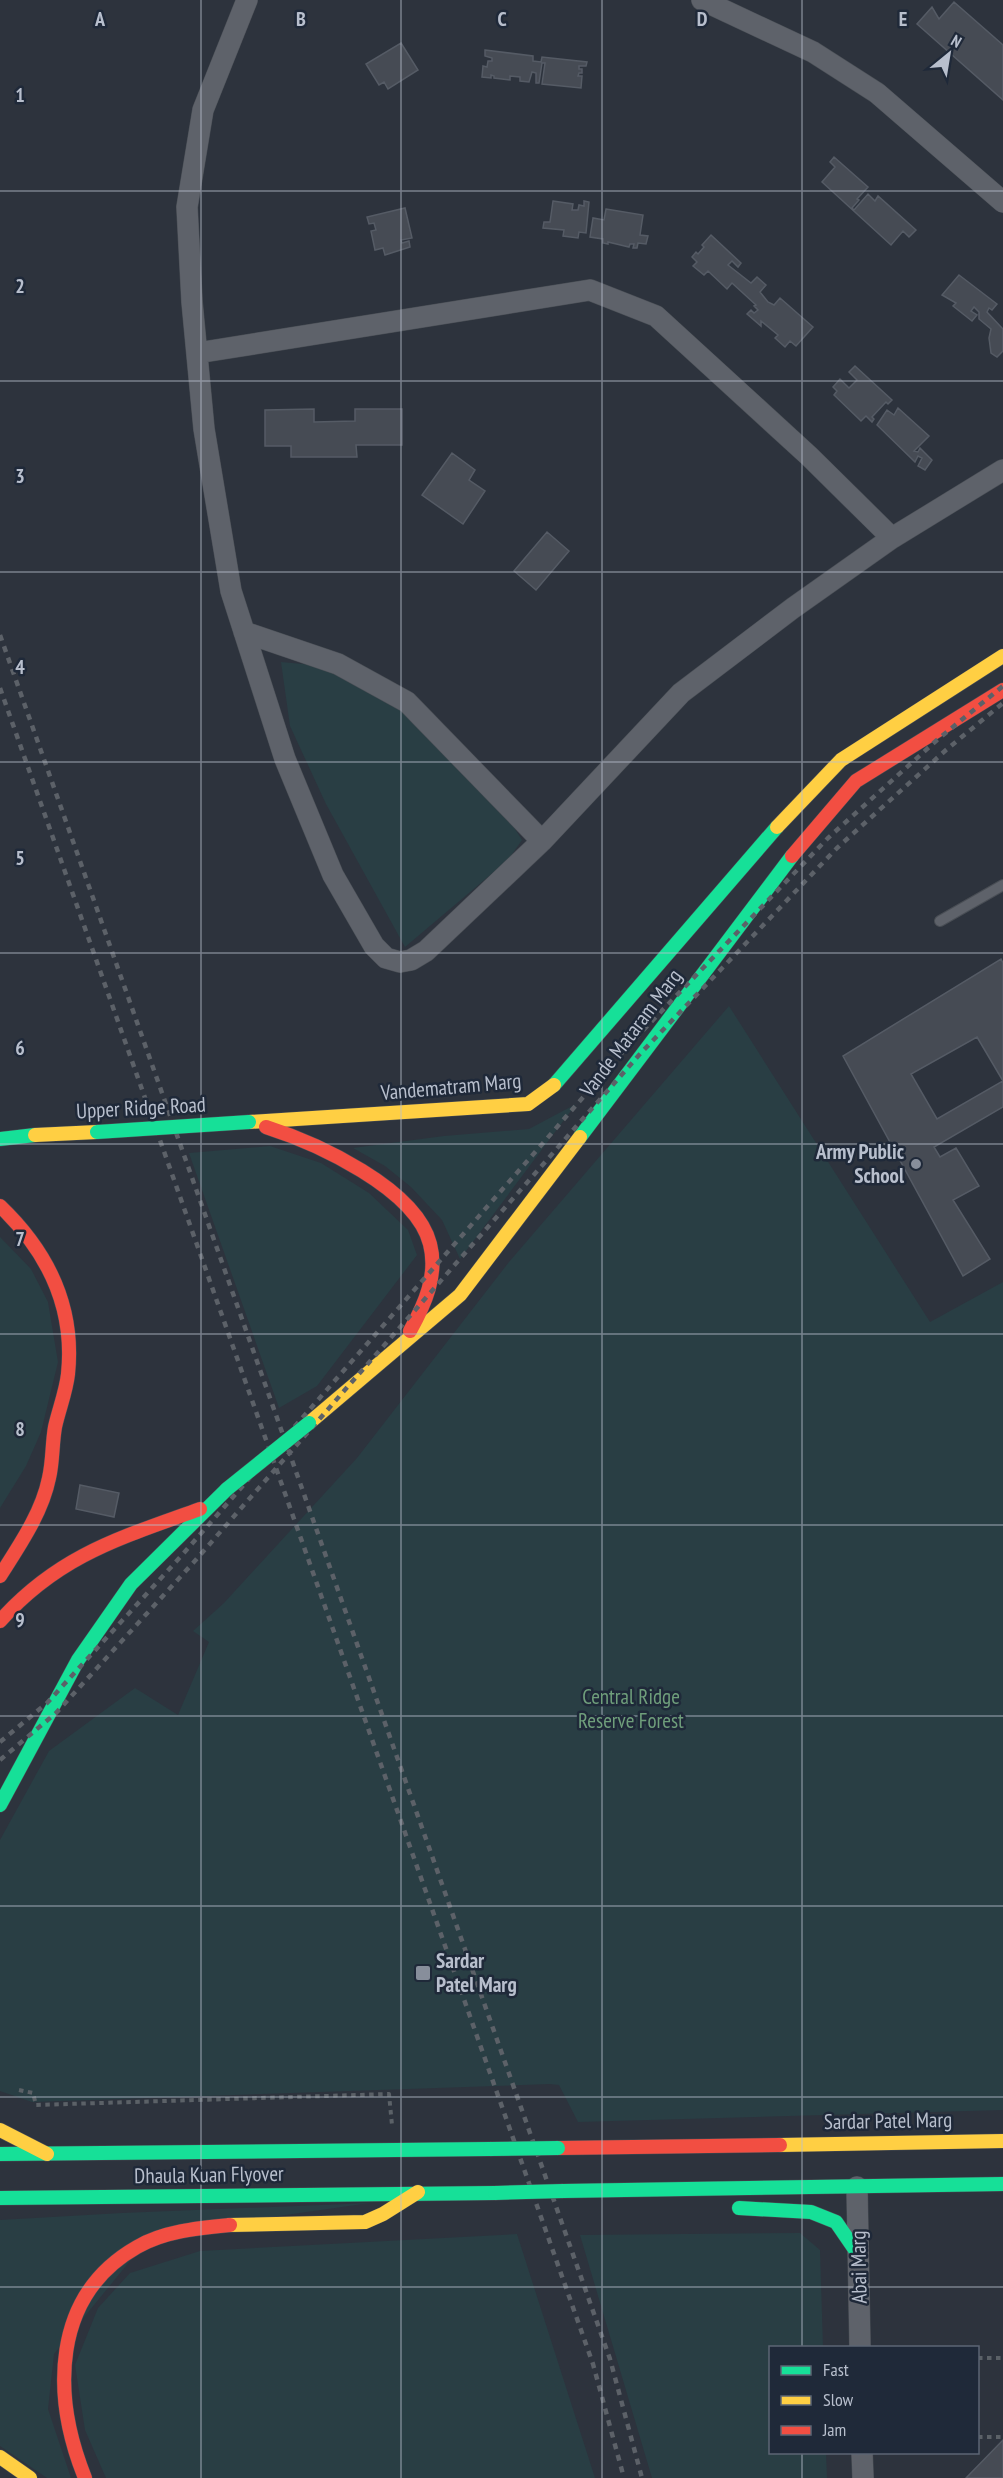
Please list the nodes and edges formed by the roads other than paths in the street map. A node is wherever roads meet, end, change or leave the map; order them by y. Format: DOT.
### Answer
graph roads {
  1 [pos="247,0"];
  2 [pos="706,0"];
  3 [pos="1003,202"];
  4 [pos="196,353"];
  5 [pos="1003,470"];
  6 [pos="892,538"];
  7 [pos="244,632"];
  8 [pos="1003,656"];
  9 [pos="1003,690"];
  10 [pos="542,841"];
  11 [pos="1003,885"];
  12 [pos="940,921"];
  13 [pos="641,985"];
  14 [pos="249,1122"];
  15 [pos="0,1139"];
  16 [pos="0,1206"];
  17 [pos="403,1344"];
  18 [pos="55,1429"];
  19 [pos="35,1472"];
  20 [pos="208,1506"];
  21 [pos="0,1576"];
  22 [pos="0,1621"];
  23 [pos="0,1804"];
  24 [pos="0,2130"];
  25 [pos="1003,2141"];
  26 [pos="490,2149"];
  27 [pos="0,2154"];
  28 [pos="47,2154"];
  29 [pos="1003,2184"];
  30 [pos="857,2187"];
  31 [pos="418,2192"];
  32 [pos="582,2192"];
  33 [pos="0,2198"];
  34 [pos="652,2204"];
  35 [pos="720,2207"];
  36 [pos="858,2254"];
  37 [pos="860,2346"];
  38 [pos="862,2454"];
  39 [pos="0,2457"];
  40 [pos="30,2478"];
  41 [pos="85,2478"];
  42 [pos="863,2478"];
  1 -- 4 [label="street"];
  2 -- 3 [label="street"];
  4 -- 6 [label="street"];
  4 -- 7 [label="street"];
  5 -- 6 [label="street"];
  6 -- 10 [label="street"];
  7 -- 10 [label="street"];
  7 -- 10 [label="street"];
  8 -- 13 [label="main road, Vande Mataram Marg"];
  9 -- 17 [label="main road, Vande Mataram Marg"];
  11 -- 12 [label="lane"];
  13 -- 14 [label="main road, Vandematram Marg"];
  14 -- 15 [label="main road, Upper Ridge Road, bridge"];
  14 -- 17 [label="main road"];
  16 -- 18 [label="main road"];
  17 -- 20 [label="main road, Vande Mataram Marg, bridge"];
  18 -- 19 [label="main road"];
  18 -- 21 [label="main road"];
  20 -- 22 [label="main road"];
  20 -- 23 [label="main road"];
  24 -- 28 [label="main road"];
  25 -- 26 [label="main road, Sardar Patel Marg, bridge"];
  26 -- 28 [label="main road, Dhaula Kuan Flyover"];
  27 -- 28 [label="main road, Dhaula Kuan Flyover"];
  29 -- 30 [label="main road"];
  30 -- 32 [label="main road"];
  30 -- 36 [label="street, Abai Marg"];
  31 -- 32 [label="main road, Dhaula Kuan Flyover, bridge"];
  31 -- 33 [label="main road, Dhaula Kuan Flyover"];
  31 -- 41 [label="main road"];
  32 -- 34 [label="main road"];
  35 -- 36 [label="main road"];
  36 -- 37 [label="street, Abai Marg"];
  38 -- 42 [label="street"];
  39 -- 40 [label="main road"];
}
